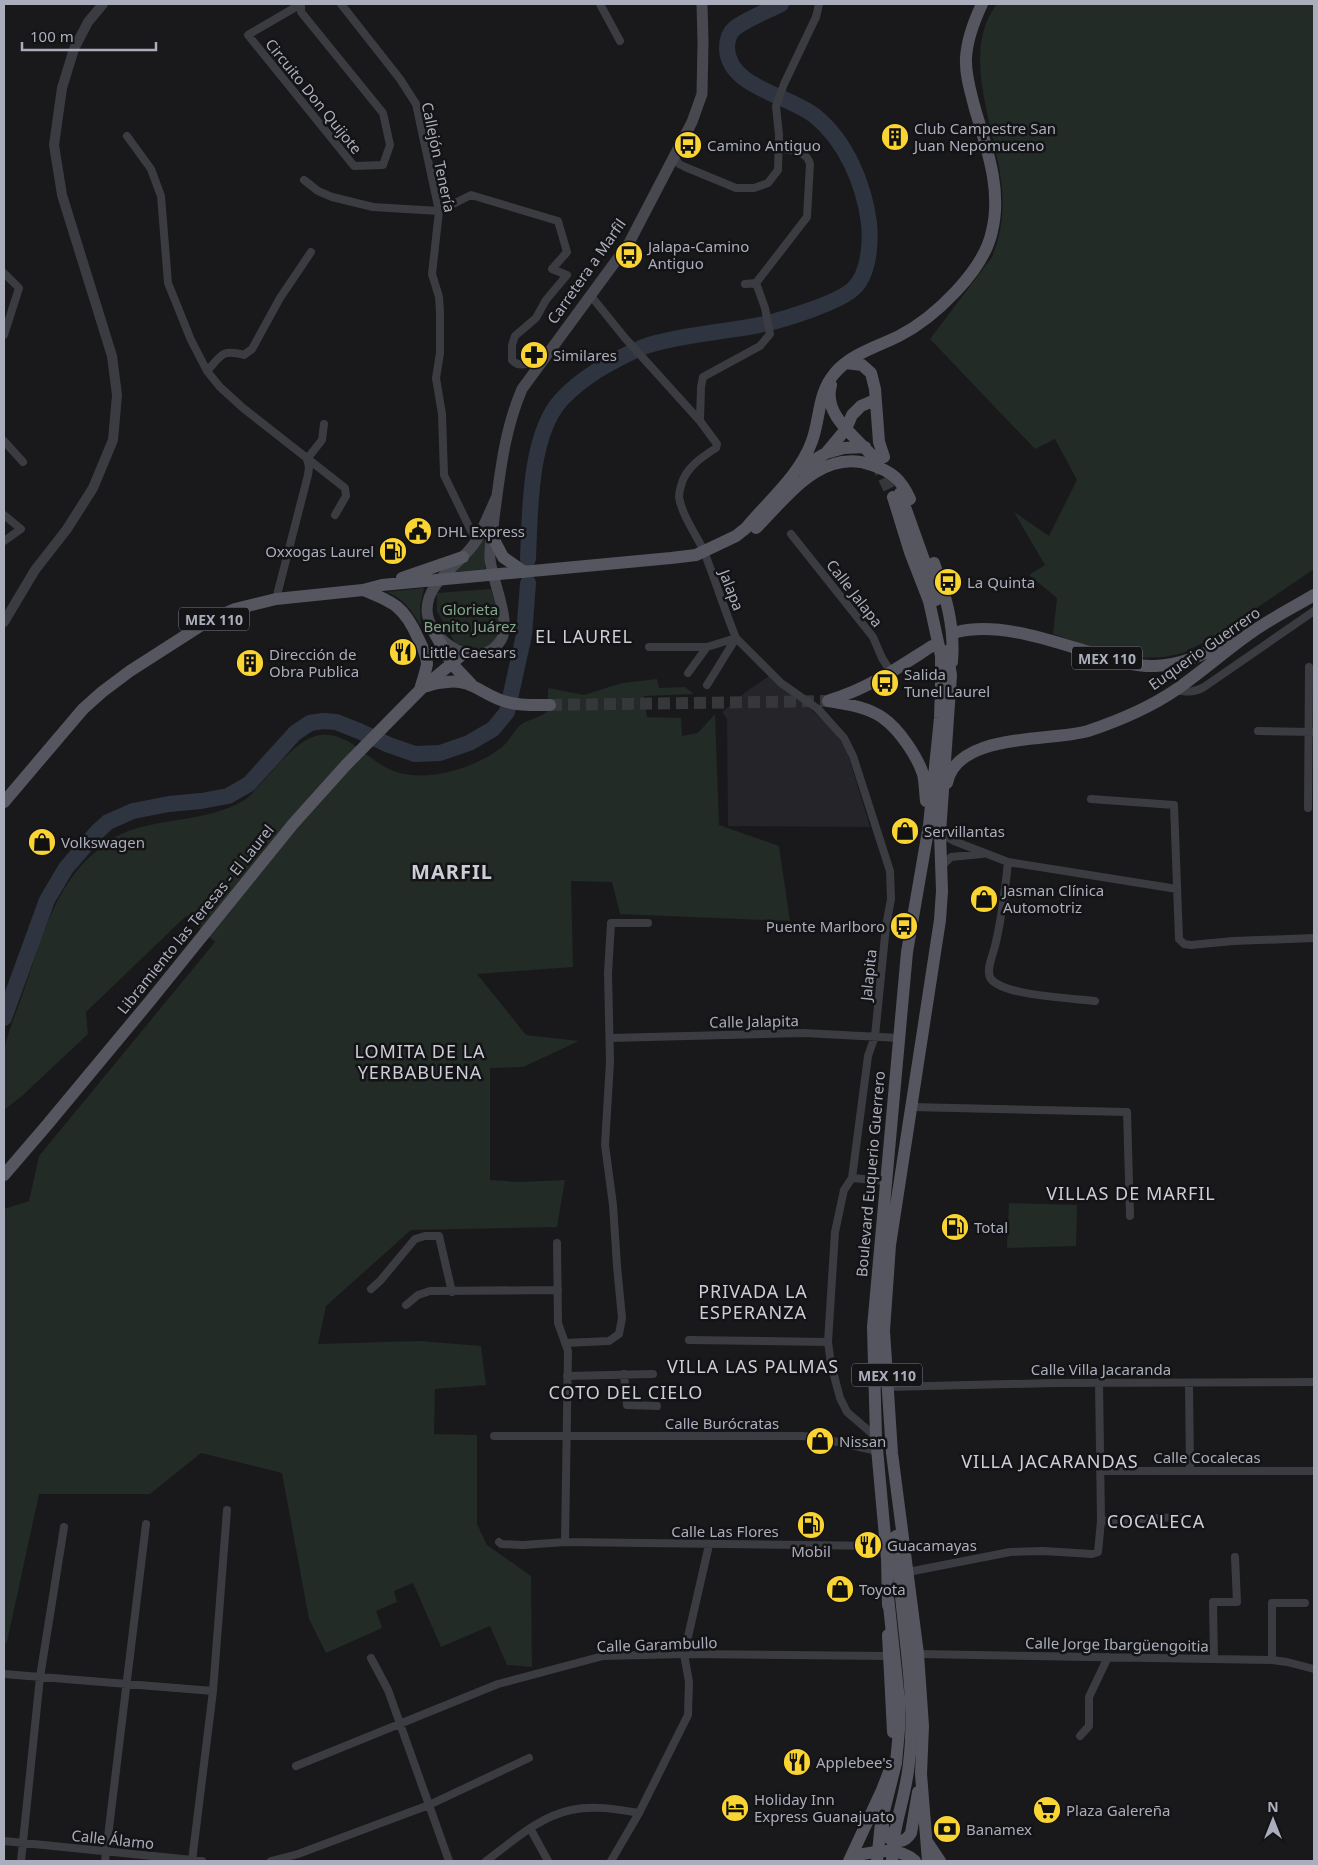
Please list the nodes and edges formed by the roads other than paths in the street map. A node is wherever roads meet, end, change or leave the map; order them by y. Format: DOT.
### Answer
graph roads {
  1 [pos="103,4"];
  2 [pos="301,4"];
  3 [pos="341,4"];
  4 [pos="600,4"];
  5 [pos="702,4"];
  6 [pos="819,4"];
  7 [pos="982,4"];
  8 [pos="620,41"];
  9 [pos="127,136"];
  10 [pos="779,148"];
  11 [pos="675,158"];
  12 [pos="304,180"];
  13 [pos="439,211"];
  14 [pos="311,252"];
  15 [pos="4,273"];
  16 [pos="756,283"];
  17 [pos="745,284"];
  18 [pos="591,296"];
  19 [pos="4,335"];
  20 [pos="546,356"];
  21 [pos="846,363"];
  22 [pos="207,371"];
  23 [pos="835,373"];
  24 [pos="875,400"];
  25 [pos="700,421"];
  26 [pos="324,424"];
  27 [pos="846,429"];
  28 [pos="4,441"];
  29 [pos="865,447"];
  30 [pos="826,453"];
  31 [pos="307,459"];
  32 [pos="23,462"];
  33 [pos="793,473"];
  34 [pos="497,496"];
  35 [pos="4,515"];
  36 [pos="335,516"];
  37 [pos="791,534"];
  38 [pos="492,536"];
  39 [pos="4,541"];
  40 [pos="476,541"];
  41 [pos="701,553"];
  42 [pos="463,557"];
  43 [pos="524,572"];
  44 [pos="492,575"];
  45 [pos="440,580"];
  46 [pos="382,585"];
  47 [pos="363,590"];
  48 [pos="1314,595"];
  49 [pos="276,599"];
  50 [pos="1314,612"];
  51 [pos="4,622"];
  52 [pos="1253,631"];
  53 [pos="434,632"];
  54 [pos="957,632"];
  55 [pos="736,638"];
  56 [pos="932,646"];
  57 [pos="649,647"];
  58 [pos="707,647"];
  59 [pos="463,654"];
  60 [pos="452,664"];
  61 [pos="1309,667"];
  62 [pos="891,672"];
  63 [pos="688,673"];
  64 [pos="951,675"];
  65 [pos="471,684"];
  66 [pos="707,685"];
  67 [pos="420,690"];
  68 [pos="1176,690"];
  69 [pos="550,705"];
  70 [pos="1258,732"];
  71 [pos="1312,732"];
  72 [pos="1090,799"];
  73 [pos="4,802"];
  74 [pos="1308,808"];
  75 [pos="942,810"];
  76 [pos="929,825"];
  77 [pos="940,833"];
  78 [pos="987,854"];
  79 [pos="1008,862"];
  80 [pos="941,867"];
  81 [pos="1177,889"];
  82 [pos="648,923"];
  83 [pos="1314,938"];
  84 [pos="1095,1001"];
  85 [pos="875,1036"];
  86 [pos="611,1038"];
  87 [pos="899,1038"];
  88 [pos="911,1107"];
  89 [pos="4,1175"];
  90 [pos="852,1178"];
  91 [pos="886,1181"];
  92 [pos="1130,1216"];
  93 [pos="557,1243"];
  94 [pos="371,1289"];
  95 [pos="558,1290"];
  96 [pos="452,1292"];
  97 [pos="406,1305"];
  98 [pos="689,1340"];
  99 [pos="828,1342"];
  100 [pos="565,1343"];
  101 [pos="624,1374"];
  102 [pos="653,1374"];
  103 [pos="567,1376"];
  104 [pos="1099,1382"];
  105 [pos="1314,1382"];
  106 [pos="1189,1383"];
  107 [pos="887,1387"];
  108 [pos="657,1406"];
  109 [pos="494,1436"];
  110 [pos="565,1436"];
  111 [pos="876,1437"];
  112 [pos="877,1451"];
  113 [pos="1190,1470"];
  114 [pos="1100,1471"];
  115 [pos="1314,1471"];
  116 [pos="898,1506"];
  117 [pos="227,1510"];
  118 [pos="1178,1517"];
  119 [pos="1100,1521"];
  120 [pos="146,1524"];
  121 [pos="64,1527"];
  122 [pos="498,1542"];
  123 [pos="565,1542"];
  124 [pos="709,1545"];
  125 [pos="886,1546"];
  126 [pos="1235,1557"];
  127 [pos="908,1572"];
  128 [pos="894,1596"];
  129 [pos="1305,1603"];
  130 [pos="684,1654"];
  131 [pos="918,1654"];
  132 [pos="888,1656"];
  133 [pos="1108,1657"];
  134 [pos="371,1658"];
  135 [pos="1214,1659"];
  136 [pos="1272,1660"];
  137 [pos="1314,1669"];
  138 [pos="4,1674"];
  139 [pos="40,1677"];
  140 [pos="128,1684"];
  141 [pos="213,1690"];
  142 [pos="400,1724"];
  143 [pos="1080,1736"];
  144 [pos="892,1754"];
  145 [pos="529,1758"];
  146 [pos="296,1766"];
  147 [pos="921,1774"];
  148 [pos="429,1805"];
  149 [pos="639,1813"];
  150 [pos="530,1828"];
  151 [pos="4,1842"];
  152 [pos="927,1842"];
  153 [pos="22,1844"];
  154 [pos="106,1852"];
  155 [pos="851,1859"];
  156 [pos="21,1861"];
  157 [pos="105,1861"];
  158 [pos="192,1861"];
  159 [pos="202,1861"];
  160 [pos="271,1861"];
  161 [pos="448,1861"];
  162 [pos="486,1861"];
  163 [pos="548,1861"];
  164 [pos="612,1861"];
  165 [pos="877,1861"];
  166 [pos="892,1861"];
  167 [pos="915,1861"];
  168 [pos="928,1861"];
  169 [pos="940,1861"];
  1 -- 51 [label="street"];
  2 -- 2 [label="street, Circuito Don Quijote"];
  3 -- 13 [label="street, Callejón Tenería"];
  4 -- 8 [label="street"];
  5 -- 11 [label="main road, Carretera a Marfil"];
  6 -- 10 [label="street"];
  7 -- 21 [label="main road, MEX 110"];
  9 -- 22 [label="street"];
  10 -- 11 [label="street"];
  10 -- 16 [label="street"];
  11 -- 18 [label="main road, Carretera a Marfil"];
  12 -- 13 [label="street"];
  13 -- 20 [label="street"];
  13 -- 40 [label="street, Callejón Tenería"];
  14 -- 22 [label="street"];
  15 -- 19 [label="street"];
  16 -- 17 [label="street"];
  16 -- 25 [label="street"];
  18 -- 20 [label="main road, Carretera a Marfil"];
  18 -- 25 [label="street"];
  20 -- 34 [label="main road, Carretera a Marfil"];
  21 -- 23 [label="main road, MEX 110"];
  21 -- 24 [label="main road"];
  22 -- 31 [label="street"];
  23 -- 27 [label="main road"];
  23 -- 33 [label="main road, MEX 110"];
  24 -- 27 [label="main road"];
  24 -- 29 [label="main road"];
  25 -- 41 [label="street, Jalapa"];
  26 -- 31 [label="street"];
  27 -- 29 [label="main road"];
  27 -- 30 [label="main road"];
  28 -- 32 [label="street"];
  29 -- 30 [label="main road"];
  30 -- 33 [label="main road"];
  31 -- 36 [label="street"];
  31 -- 49 [label="street"];
  33 -- 41 [label="main road, MEX 110"];
  34 -- 38 [label="main road, Carretera a Marfil"];
  34 -- 40 [label="main road, Carretera a Marfil"];
  35 -- 39 [label="street"];
  37 -- 62 [label="street, Calle Jalapa"];
  38 -- 43 [label="main road"];
  38 -- 44 [label="main road, Carretera a Marfil"];
  40 -- 42 [label="main road, Carretera a Marfil"];
  41 -- 43 [label="main road, MEX 110"];
  41 -- 55 [label="street, Jalapa"];
  41 -- 64 [label="main road"];
  42 -- 45 [label="main road, Carretera a Marfil"];
  42 -- 46 [label="main road"];
  43 -- 44 [label="main road, MEX 110"];
  44 -- 45 [label="main road, MEX 110"];
  44 -- 59 [label="main road"];
  45 -- 46 [label="main road, MEX 110"];
  45 -- 53 [label="main road"];
  46 -- 47 [label="main road, MEX 110"];
  47 -- 49 [label="main road, MEX 110"];
  47 -- 67 [label="main road"];
  48 -- 52 [label="main road, Euquerio Guerrero / MEX 110"];
  49 -- 73 [label="main road, MEX 110"];
  50 -- 68 [label="street"];
  52 -- 54 [label="main road, MEX 110"];
  52 -- 68 [label="main road, Euquerio Guerrero / MEX 110"];
  53 -- 59 [label="main road"];
  53 -- 60 [label="main road"];
  55 -- 58 [label="street"];
  55 -- 66 [label="street"];
  55 -- 85 [label="street, Jalapita"];
  56 -- 62 [label="main road"];
  57 -- 58 [label="street"];
  58 -- 63 [label="street"];
  59 -- 60 [label="main road, Libramiento las Teresas - El Laurel"];
  60 -- 65 [label="main road"];
  60 -- 67 [label="main road, Libramiento las Teresas - El Laurel"];
  61 -- 71 [label="street"];
  62 -- 76 [label="main road"];
  64 -- 75 [label="main road, Boulevard Euquerio Guerrero / MEX 110"];
  64 -- 76 [label="main road, Boulevard Euquerio Guerrero / MEX 110"];
  65 -- 67 [label="main road"];
  65 -- 69 [label="main road"];
  67 -- 89 [label="main road, Libramiento las Teresas - El Laurel"];
  68 -- 75 [label="main road, Euquerio Guerrero / MEX 110"];
  70 -- 71 [label="street"];
  71 -- 74 [label="street"];
  72 -- 81 [label="street"];
  75 -- 77 [label="main road, MEX 110"];
  76 -- 87 [label="main road, Boulevard Euquerio Guerrero / MEX 110"];
  77 -- 78 [label="street"];
  77 -- 80 [label="main road, MEX 110"];
  78 -- 79 [label="street"];
  78 -- 80 [label="street"];
  79 -- 81 [label="street"];
  79 -- 84 [label="street"];
  80 -- 88 [label="main road, MEX 110"];
  81 -- 83 [label="street"];
  82 -- 86 [label="street"];
  85 -- 86 [label="street, Calle Jalapita"];
  85 -- 87 [label="street, Calle Jalapita"];
  85 -- 90 [label="street, Jalapita"];
  86 -- 100 [label="street"];
  87 -- 91 [label="main road, Boulevard Euquerio Guerrero / MEX 110"];
  88 -- 92 [label="street"];
  88 -- 107 [label="main road, MEX 110"];
  90 -- 91 [label="street"];
  90 -- 99 [label="street, Jalapita"];
  91 -- 111 [label="main road, Boulevard Euquerio Guerrero / MEX 110"];
  93 -- 95 [label="street"];
  94 -- 96 [label="street"];
  95 -- 96 [label="street"];
  95 -- 100 [label="street"];
  96 -- 97 [label="street"];
  98 -- 99 [label="street"];
  99 -- 111 [label="street, Jalapita"];
  100 -- 103 [label="street"];
  101 -- 102 [label="street"];
  101 -- 103 [label="street"];
  101 -- 108 [label="street"];
  103 -- 110 [label="street"];
  104 -- 106 [label="street, Calle Villa Jacaranda"];
  104 -- 107 [label="street, Calle Villa Jacaranda"];
  104 -- 114 [label="street"];
  105 -- 106 [label="street, Calle Villa Jacaranda"];
  106 -- 113 [label="street"];
  107 -- 116 [label="main road, MEX 110"];
  109 -- 110 [label="street, Calle Burócratas"];
  110 -- 112 [label="street, Calle Burócratas"];
  110 -- 123 [label="street"];
  111 -- 112 [label="main road, Boulevard Euquerio Guerrero / MEX 110"];
  112 -- 125 [label="main road, Boulevard Euquerio Guerrero / MEX 110"];
  113 -- 114 [label="street, Calle Cocalecas"];
  113 -- 115 [label="street, Calle Cocalecas"];
  114 -- 119 [label="street"];
  116 -- 127 [label="main road, MEX 110"];
  116 -- 128 [label="main road"];
  117 -- 141 [label="street"];
  118 -- 119 [label="street"];
  119 -- 127 [label="street"];
  120 -- 140 [label="street"];
  121 -- 139 [label="street"];
  122 -- 123 [label="street, Calle Las Flores"];
  123 -- 124 [label="street, Calle Las Flores"];
  124 -- 125 [label="street, Calle Las Flores"];
  124 -- 130 [label="street"];
  125 -- 128 [label="main road, Boulevard Euquerio Guerrero / MEX 110"];
  126 -- 135 [label="street"];
  127 -- 131 [label="main road, MEX 110"];
  128 -- 132 [label="main road, Boulevard Euquerio Guerrero / MEX 110"];
  128 -- 165 [label="main road, bridge"];
  128 -- 166 [label="main road, bridge"];
  129 -- 136 [label="street"];
  130 -- 132 [label="street, Calle Garambullo"];
  130 -- 142 [label="street, Calle Garambullo"];
  130 -- 149 [label="street"];
  131 -- 133 [label="street, Calle Jorge Ibargüengoitia"];
  131 -- 147 [label="main road, MEX 110"];
  132 -- 144 [label="main road, Boulevard Euquerio Guerrero / MEX 110"];
  133 -- 135 [label="street, Calle Jorge Ibargüengoitia"];
  133 -- 143 [label="street"];
  134 -- 142 [label="street"];
  135 -- 136 [label="street, Calle Jorge Ibargüengoitia"];
  136 -- 137 [label="street, Calle Jorge Ibargüengoitia"];
  138 -- 139 [label="street"];
  139 -- 140 [label="street"];
  139 -- 153 [label="street"];
  140 -- 141 [label="street"];
  140 -- 154 [label="street"];
  141 -- 158 [label="street"];
  142 -- 146 [label="street, Calle Garambullo"];
  142 -- 148 [label="street"];
  144 -- 147 [label="main road"];
  144 -- 155 [label="main road, Boulevard Euquerio Guerrero / MEX 110"];
  145 -- 148 [label="street"];
  147 -- 152 [label="main road, MEX 110"];
  148 -- 160 [label="street"];
  148 -- 161 [label="street"];
  149 -- 150 [label="street"];
  149 -- 164 [label="street"];
  150 -- 162 [label="street"];
  150 -- 163 [label="street"];
  151 -- 153 [label="street, Calle Álamo"];
  152 -- 168 [label="main road, MEX 110"];
  152 -- 169 [label="main road"];
  153 -- 154 [label="street, Calle Álamo"];
  153 -- 156 [label="street"];
  154 -- 157 [label="street"];
  154 -- 158 [label="street, Calle Álamo"];
  155 -- 167 [label="main road, MEX 110"];
  158 -- 159 [label="street, Calle Álamo"];
}
